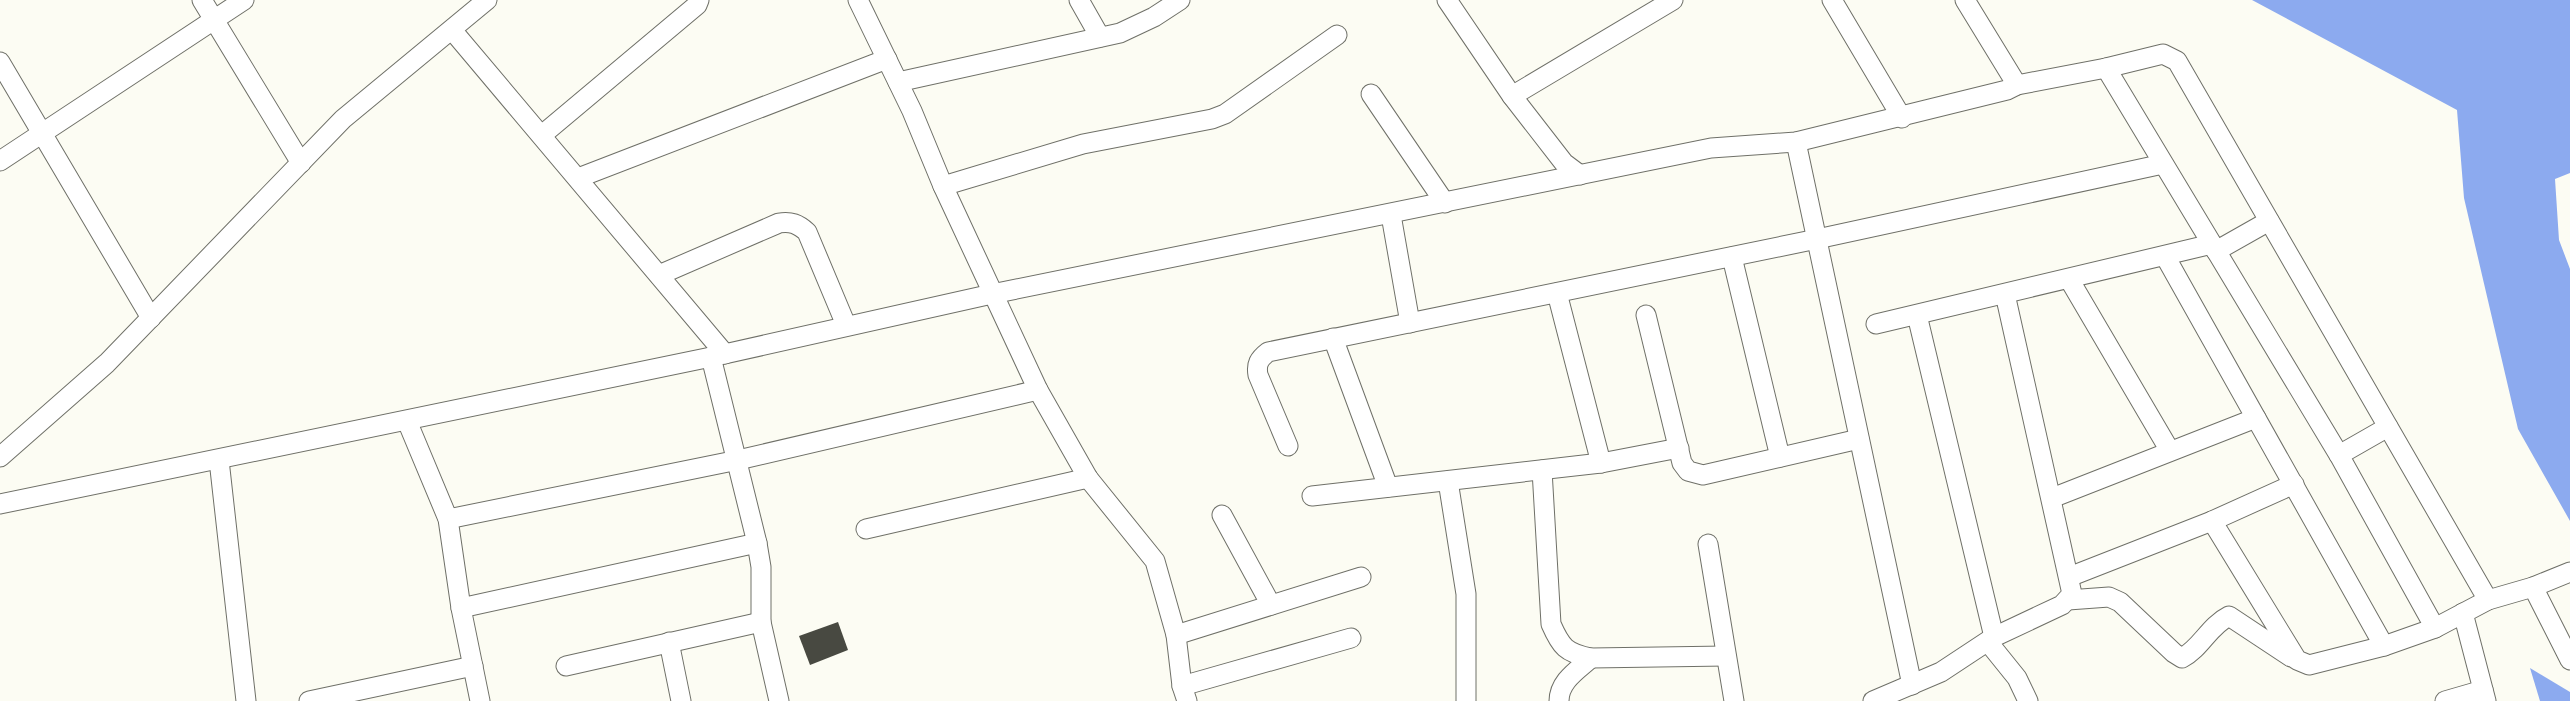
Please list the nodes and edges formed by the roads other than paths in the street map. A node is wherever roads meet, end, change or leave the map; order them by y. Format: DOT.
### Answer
graph roads {
  1 [pos="202,0"];
  2 [pos="244,0"];
  3 [pos="487,0"];
  4 [pos="699,0"];
  5 [pos="858,0"];
  6 [pos="1079,0"];
  7 [pos="1180,0"];
  8 [pos="1673,0"];
  9 [pos="1832,0"];
  10 [pos="1965,0"];
  11 [pos="1452,2"];
  12 [pos="213,18"];
  13 [pos="452,30"];
  14 [pos="1337,35"];
  15 [pos="1100,37"];
  16 [pos="887,59"];
  17 [pos="0,62"];
  18 [pos="2106,68"];
  19 [pos="898,82"];
  20 [pos="2017,85"];
  21 [pos="1370,94"];
  22 [pos="1512,96"];
  23 [pos="1902,118"];
  24 [pos="43,134"];
  25 [pos="542,135"];
  26 [pos="1796,142"];
  27 [pos="0,161"];
  28 [pos="301,163"];
  29 [pos="2163,164"];
  30 [pos="1580,175"];
  31 [pos="578,178"];
  32 [pos="943,186"];
  33 [pos="1445,203"];
  34 [pos="1391,215"];
  35 [pos="2269,221"];
  36 [pos="1817,239"];
  37 [pos="2214,248"];
  38 [pos="1732,256"];
  39 [pos="2165,256"];
  40 [pos="659,276"];
  41 [pos="2069,278"];
  42 [pos="1557,293"];
  43 [pos="992,294"];
  44 [pos="2006,294"];
  45 [pos="1646,315"];
  46 [pos="1918,315"];
  47 [pos="151,318"];
  48 [pos="1410,323"];
  49 [pos="1876,324"];
  50 [pos="846,325"];
  51 [pos="1333,338"];
  52 [pos="718,356"];
  53 [pos="1038,390"];
  54 [pos="2256,418"];
  55 [pos="407,421"];
  56 [pos="2388,427"];
  57 [pos="1859,439"];
  58 [pos="1288,446"];
  59 [pos="1679,448"];
  60 [pos="2170,451"];
  61 [pos="2339,455"];
  62 [pos="0,457"];
  63 [pos="1780,457"];
  64 [pos="219,460"];
  65 [pos="738,460"];
  66 [pos="1601,463"];
  67 [pos="1542,470"];
  68 [pos="1088,478"];
  69 [pos="1448,480"];
  70 [pos="2294,484"];
  71 [pos="1388,487"];
  72 [pos="1312,496"];
  73 [pos="2052,498"];
  74 [pos="0,504"];
  75 [pos="1222,515"];
  76 [pos="448,519"];
  77 [pos="2212,521"];
  78 [pos="866,529"];
  79 [pos="757,543"];
  80 [pos="1708,544"];
  81 [pos="2570,572"];
  82 [pos="1360,577"];
  83 [pos="2069,577"];
  84 [pos="2533,587"];
  85 [pos="2068,600"];
  86 [pos="2488,600"];
  87 [pos="1271,605"];
  88 [pos="461,608"];
  89 [pos="2463,613"];
  90 [pos="761,622"];
  91 [pos="2435,628"];
  92 [pos="1176,634"];
  93 [pos="1351,638"];
  94 [pos="1991,639"];
  95 [pos="669,642"];
  96 [pos="2384,646"];
  97 [pos="1726,656"];
  98 [pos="1591,658"];
  99 [pos="2297,660"];
  100 [pos="2570,660"];
  101 [pos="473,666"];
  102 [pos="566,666"];
  103 [pos="1912,685"];
  104 [pos="1184,694"];
  105 [pos="2485,696"];
  106 [pos="246,701"];
  107 [pos="309,701"];
  108 [pos="480,701"];
  109 [pos="681,701"];
  110 [pos="779,701"];
  111 [pos="1466,701"];
  112 [pos="1559,701"];
  113 [pos="1734,701"];
  114 [pos="1873,701"];
  115 [pos="2028,701"];
  116 [pos="2445,701"];
  1 -- 12 [label="street"];
  2 -- 12 [label="street"];
  3 -- 13 [label="street"];
  4 -- 25 [label="street"];
  5 -- 16 [label="street"];
  6 -- 15 [label="street"];
  7 -- 15 [label="street"];
  8 -- 22 [label="street"];
  9 -- 23 [label="street"];
  10 -- 20 [label="street"];
  11 -- 22 [label="street"];
  12 -- 24 [label="street"];
  12 -- 28 [label="street"];
  13 -- 25 [label="street"];
  13 -- 28 [label="street"];
  14 -- 32 [label="street"];
  15 -- 19 [label="street"];
  16 -- 19 [label="street"];
  16 -- 31 [label="street"];
  17 -- 24 [label="street"];
  18 -- 20 [label="street"];
  18 -- 29 [label="street"];
  18 -- 35 [label="street"];
  19 -- 32 [label="street"];
  20 -- 23 [label="street"];
  21 -- 33 [label="street"];
  22 -- 30 [label="street"];
  23 -- 26 [label="street"];
  24 -- 27 [label="street"];
  24 -- 47 [label="street"];
  25 -- 31 [label="street"];
  26 -- 30 [label="street"];
  26 -- 36 [label="street"];
  28 -- 47 [label="street"];
  29 -- 36 [label="street"];
  29 -- 37 [label="street"];
  30 -- 33 [label="street"];
  31 -- 40 [label="street"];
  32 -- 43 [label="street"];
  33 -- 34 [label="street"];
  34 -- 43 [label="street"];
  34 -- 48 [label="street"];
  35 -- 37 [label="street"];
  35 -- 56 [label="street"];
  36 -- 38 [label="street"];
  36 -- 57 [label="street"];
  37 -- 39 [label="street"];
  37 -- 61 [label="street"];
  38 -- 42 [label="street"];
  38 -- 63 [label="street"];
  39 -- 41 [label="street"];
  39 -- 54 [label="street"];
  40 -- 50 [label="street"];
  40 -- 52 [label="street"];
  41 -- 44 [label="street"];
  41 -- 60 [label="street"];
  42 -- 48 [label="street"];
  42 -- 66 [label="street"];
  43 -- 50 [label="street"];
  43 -- 53 [label="street"];
  44 -- 46 [label="street"];
  44 -- 73 [label="street"];
  45 -- 59 [label="street"];
  46 -- 49 [label="street"];
  46 -- 94 [label="street"];
  47 -- 62 [label="street"];
  48 -- 51 [label="street"];
  50 -- 52 [label="street"];
  51 -- 58 [label="street"];
  51 -- 71 [label="street"];
  52 -- 55 [label="street"];
  52 -- 65 [label="street"];
  53 -- 65 [label="street"];
  53 -- 68 [label="street"];
  54 -- 60 [label="street"];
  54 -- 70 [label="street"];
  55 -- 64 [label="street"];
  55 -- 76 [label="street"];
  56 -- 61 [label="street"];
  56 -- 86 [label="street"];
  57 -- 63 [label="street"];
  57 -- 103 [label="street"];
  59 -- 63 [label="street"];
  59 -- 66 [label="street"];
  60 -- 73 [label="street"];
  61 -- 91 [label="street"];
  64 -- 74 [label="street"];
  64 -- 106 [label="street"];
  65 -- 76 [label="street"];
  65 -- 79 [label="street"];
  66 -- 67 [label="street"];
  67 -- 69 [label="street"];
  67 -- 98 [label="street"];
  68 -- 78 [label="street"];
  68 -- 92 [label="street"];
  69 -- 71 [label="street"];
  69 -- 111 [label="street"];
  70 -- 77 [label="street"];
  70 -- 96 [label="street"];
  71 -- 72 [label="street"];
  73 -- 83 [label="street"];
  75 -- 87 [label="street"];
  76 -- 88 [label="street"];
  77 -- 83 [label="street"];
  77 -- 99 [label="street"];
  79 -- 88 [label="street"];
  79 -- 90 [label="street"];
  80 -- 97 [label="street"];
  81 -- 84 [label="street"];
  82 -- 87 [label="street"];
  83 -- 85 [label="street"];
  84 -- 86 [label="street"];
  84 -- 100 [label="street"];
  85 -- 94 [label="street"];
  85 -- 99 [label="street"];
  86 -- 89 [label="street"];
  87 -- 92 [label="street"];
  88 -- 101 [label="street"];
  89 -- 91 [label="street"];
  89 -- 105 [label="street"];
  90 -- 95 [label="street"];
  90 -- 110 [label="street"];
  91 -- 96 [label="street"];
  92 -- 104 [label="street"];
  93 -- 104 [label="street"];
  94 -- 103 [label="street"];
  94 -- 115 [label="street"];
  95 -- 102 [label="street"];
  95 -- 109 [label="street"];
  96 -- 99 [label="street"];
  97 -- 98 [label="street"];
  97 -- 113 [label="street"];
  98 -- 112 [label="street"];
  101 -- 107 [label="street"];
  101 -- 108 [label="street"];
  103 -- 114 [label="street"];
  105 -- 116 [label="street"];
}
